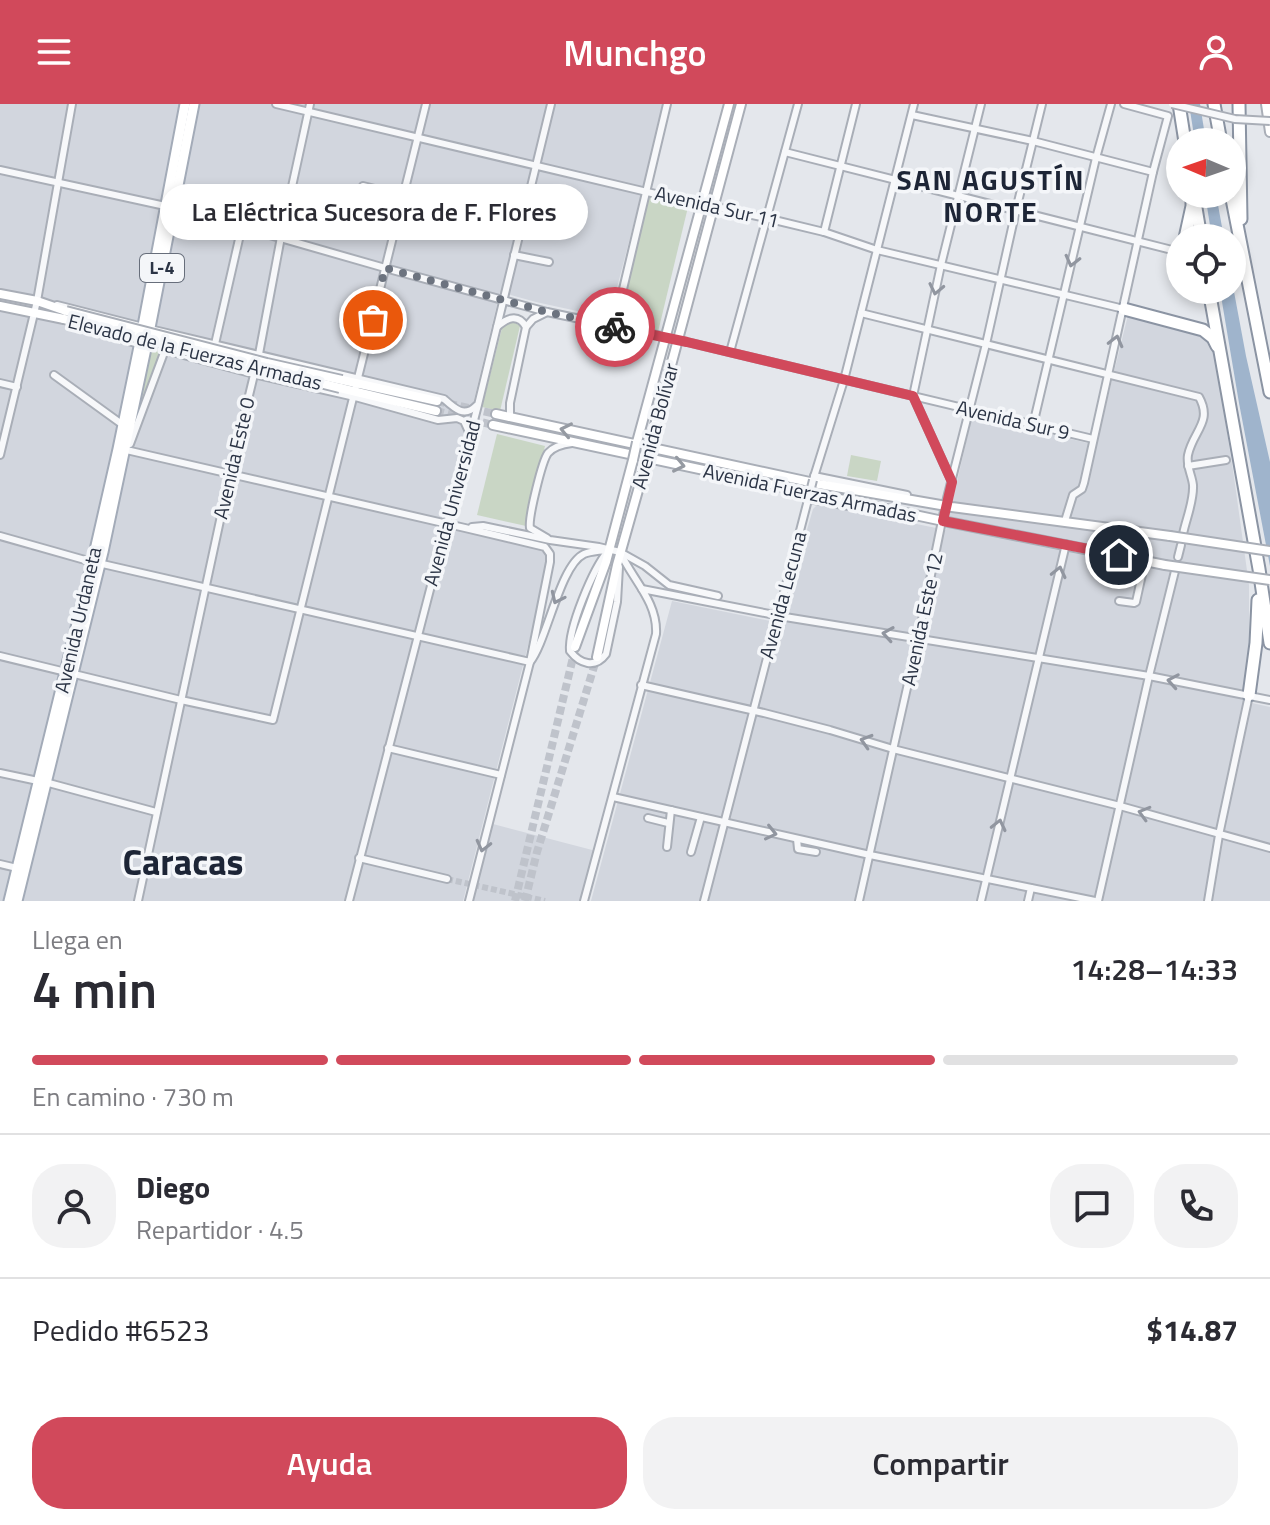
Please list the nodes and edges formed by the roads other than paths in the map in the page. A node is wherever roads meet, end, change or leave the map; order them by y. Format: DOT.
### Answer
graph roads {
  1 [pos="72,104"];
  2 [pos="185,104"];
  3 [pos="194,104"];
  4 [pos="276,104"];
  5 [pos="426,104"];
  6 [pos="551,104"];
  7 [pos="667,104"];
  8 [pos="729,104"];
  9 [pos="741,104"];
  10 [pos="798,104"];
  11 [pos="856,104"];
  12 [pos="914,104"];
  13 [pos="981,104"];
  14 [pos="1042,104"];
  15 [pos="1111,104"];
  16 [pos="1124,104"];
  17 [pos="1172,104"];
  18 [pos="1179,104"];
  19 [pos="1214,104"];
  20 [pos="1239,104"];
  21 [pos="1266,104"];
  22 [pos="310,108"];
  23 [pos="912,115"];
  24 [pos="1270,121"];
  25 [pos="975,128"];
  26 [pos="1183,128"];
  27 [pos="1218,128"];
  28 [pos="1270,132"];
  29 [pos="418,137"];
  30 [pos="1033,141"];
  31 [pos="785,152"];
  32 [pos="1096,158"];
  33 [pos="536,166"];
  34 [pos="840,166"];
  35 [pos="0,170"];
  36 [pos="1153,172"];
  37 [pos="895,180"];
  38 [pos="59,182"];
  39 [pos="363,186"];
  40 [pos="647,192"];
  41 [pos="957,195"];
  42 [pos="403,196"];
  43 [pos="702,204"];
  44 [pos="170,207"];
  45 [pos="714,207"];
  46 [pos="444,208"];
  47 [pos="1016,210"];
  48 [pos="353,212"];
  49 [pos="766,218"];
  50 [pos="397,221"];
  51 [pos="1241,224"];
  52 [pos="242,226"];
  53 [pos="1080,226"];
  54 [pos="824,232"];
  55 [pos="281,237"];
  56 [pos="1139,241"];
  57 [pos="1166,248"];
  58 [pos="877,250"];
  59 [pos="514,255"];
  60 [pos="549,262"];
  61 [pos="941,265"];
  62 [pos="385,268"];
  63 [pos="1246,272"];
  64 [pos="1000,279"];
  65 [pos="0,294"];
  66 [pos="1063,294"];
  67 [pos="503,300"];
  68 [pos="37,301"];
  69 [pos="1211,304"];
  70 [pos="0,306"];
  71 [pos="1124,309"];
  72 [pos="547,312"];
  73 [pos="861,313"];
  74 [pos="34,314"];
  75 [pos="65,315"];
  76 [pos="497,327"];
  77 [pos="526,327"];
  78 [pos="614,327"];
  79 [pos="927,329"];
  80 [pos="145,334"];
  81 [pos="666,337"];
  82 [pos="678,340"];
  83 [pos="215,344"];
  84 [pos="986,344"];
  85 [pos="730,352"];
  86 [pos="259,354"];
  87 [pos="1220,358"];
  88 [pos="1048,360"];
  89 [pos="254,374"];
  90 [pos="54,375"];
  91 [pos="1108,375"];
  92 [pos="844,380"];
  93 [pos="0,383"];
  94 [pos="343,385"];
  95 [pos="17,387"];
  96 [pos="357,388"];
  97 [pos="1270,392"];
  98 [pos="913,396"];
  99 [pos="479,399"];
  100 [pos="439,408"];
  101 [pos="968,410"];
  102 [pos="496,414"];
  103 [pos="510,418"];
  104 [pos="123,425"];
  105 [pos="493,425"];
  106 [pos="1033,425"];
  107 [pos="470,436"];
  108 [pos="1093,439"];
  109 [pos="573,443"];
  110 [pos="122,449"];
  111 [pos="0,455"];
  112 [pos="1226,460"];
  113 [pos="1188,466"];
  114 [pos="230,474"];
  115 [pos="814,478"];
  116 [pos="952,482"];
  117 [pos="328,496"];
  118 [pos="809,497"];
  119 [pos="945,506"];
  120 [pos="943,521"];
  121 [pos="1065,521"];
  122 [pos="447,523"];
  123 [pos="465,528"];
  124 [pos="1183,534"];
  125 [pos="0,536"];
  126 [pos="550,540"];
  127 [pos="1066,544"];
  128 [pos="1181,545"];
  129 [pos="609,549"];
  130 [pos="1270,551"];
  131 [pos="620,552"];
  132 [pos="1178,557"];
  133 [pos="1145,561"];
  134 [pos="96,562"];
  135 [pos="1175,571"];
  136 [pos="1270,580"];
  137 [pos="207,587"];
  138 [pos="1258,587"];
  139 [pos="642,589"];
  140 [pos="718,596"];
  141 [pos="1119,601"];
  142 [pos="302,610"];
  143 [pos="778,616"];
  144 [pos="418,637"];
  145 [pos="918,639"];
  146 [pos="1270,643"];
  147 [pos="575,647"];
  148 [pos="0,656"];
  149 [pos="597,657"];
  150 [pos="1039,658"];
  151 [pos="530,662"];
  152 [pos="69,674"];
  153 [pos="1149,676"];
  154 [pos="641,685"];
  155 [pos="1255,696"];
  156 [pos="181,700"];
  157 [pos="1270,700"];
  158 [pos="752,710"];
  159 [pos="388,748"];
  160 [pos="893,749"];
  161 [pos="0,773"];
  162 [pos="501,775"];
  163 [pos="1010,779"];
  164 [pos="42,781"];
  165 [pos="613,797"];
  166 [pos="1120,806"];
  167 [pos="671,810"];
  168 [pos="156,812"];
  169 [pos="701,817"];
  170 [pos="648,818"];
  171 [pos="724,822"];
  172 [pos="668,823"];
  173 [pos="1219,835"];
  174 [pos="797,839"];
  175 [pos="667,847"];
  176 [pos="1270,848"];
  177 [pos="691,852"];
  178 [pos="816,852"];
  179 [pos="870,855"];
  180 [pos="359,858"];
  181 [pos="0,864"];
  182 [pos="21,869"];
  183 [pos="447,879"];
  184 [pos="986,879"];
  185 [pos="1031,888"];
  186 [pos="9,901"];
  187 [pos="17,901"];
  188 [pos="138,901"];
  189 [pos="349,901"];
  190 [pos="469,901"];
  191 [pos="584,901"];
  192 [pos="704,901"];
  193 [pos="859,901"];
  194 [pos="981,901"];
  195 [pos="1028,901"];
  196 [pos="1097,901"];
  197 [pos="1208,901"];
  1 -- 38 [label="street"];
  2 -- 44 [label="main road, Avenida Urdaneta / L-4"];
  3 -- 44 [label="main road, Avenida Urdaneta / L-4"];
  4 -- 22 [label="street, Avenida Sur 11"];
  5 -- 29 [label="street"];
  6 -- 33 [label="street, Avenida Universidad"];
  7 -- 40 [label="street"];
  8 -- 43 [label="main road, Avenida Bolívar"];
  9 -- 45 [label="main road, Avenida Bolívar"];
  10 -- 31 [label="street"];
  11 -- 34 [label="street"];
  12 -- 23 [label="street, Avenida Lecuna"];
  13 -- 25 [label="street"];
  14 -- 30 [label="street, Avenida Este 12"];
  15 -- 32 [label="street"];
  16 -- 36 [label="street"];
  17 -- 24 [label="street, bridge"];
  18 -- 26 [label="highway"];
  19 -- 27 [label="highway"];
  20 -- 51 [label="highway"];
  21 -- 28 [label="main road"];
  22 -- 29 [label="street, Avenida Sur 11"];
  22 -- 55 [label="street, Avenida Este 0"];
  23 -- 25 [label="street"];
  23 -- 37 [label="street, Avenida Lecuna"];
  25 -- 30 [label="street"];
  25 -- 41 [label="street"];
  29 -- 33 [label="street, Avenida Sur 11"];
  29 -- 42 [label="street"];
  30 -- 32 [label="street"];
  30 -- 47 [label="street, Avenida Este 12"];
  31 -- 34 [label="street"];
  31 -- 49 [label="street"];
  32 -- 36 [label="street"];
  32 -- 53 [label="street"];
  33 -- 40 [label="street, Avenida Sur 11"];
  33 -- 59 [label="street, Avenida Universidad"];
  34 -- 37 [label="street"];
  34 -- 54 [label="street"];
  35 -- 38 [label="street, Avenida Sur 9"];
  36 -- 56 [label="street"];
  37 -- 41 [label="street"];
  37 -- 58 [label="street, Avenida Lecuna"];
  38 -- 44 [label="street, Avenida Sur 9"];
  38 -- 68 [label="street"];
  39 -- 42 [label="street"];
  40 -- 43 [label="street, Avenida Sur 11"];
  40 -- 78 [label="street"];
  41 -- 47 [label="street"];
  41 -- 61 [label="street"];
  42 -- 50 [label="street"];
  43 -- 45 [label="street, Avenida Sur 11"];
  43 -- 81 [label="main road, Avenida Bolívar"];
  44 -- 52 [label="street, Avenida Sur 9"];
  44 -- 80 [label="main road, Avenida Urdaneta / L-4"];
  45 -- 49 [label="street, Avenida Sur 11"];
  45 -- 82 [label="main road, Avenida Bolívar"];
  46 -- 50 [label="street"];
  47 -- 53 [label="street"];
  47 -- 64 [label="street, Avenida Este 12"];
  48 -- 50 [label="street"];
  49 -- 54 [label="street, Avenida Sur 11"];
  49 -- 85 [label="street"];
  50 -- 62 [label="street"];
  52 -- 55 [label="street, Avenida Sur 9"];
  52 -- 83 [label="street"];
  53 -- 56 [label="street"];
  53 -- 66 [label="street, one-way"];
  54 -- 58 [label="street, Avenida Sur 11"];
  55 -- 62 [label="street, Avenida Sur 9"];
  55 -- 86 [label="street, Avenida Este 0"];
  56 -- 57 [label="street"];
  56 -- 71 [label="street"];
  58 -- 61 [label="street, Avenida Sur 11"];
  58 -- 73 [label="street, Avenida Lecuna"];
  59 -- 60 [label="street"];
  59 -- 67 [label="street, Avenida Universidad"];
  61 -- 64 [label="street, Avenida Sur 11"];
  61 -- 79 [label="street, one-way"];
  62 -- 67 [label="street, Avenida Sur 9"];
  62 -- 96 [label="street"];
  63 -- 97 [label="highway"];
  64 -- 66 [label="street, Avenida Sur 11"];
  64 -- 84 [label="street, Avenida Este 12"];
  65 -- 68 [label="main road"];
  66 -- 71 [label="street, Avenida Sur 11"];
  66 -- 88 [label="street"];
  67 -- 72 [label="street, Avenida Sur 9"];
  67 -- 76 [label="street, Avenida Universidad"];
  68 -- 74 [label="street"];
  68 -- 75 [label="main road, Elevado de la Fuerzas Armadas"];
  68 -- 80 [label="street"];
  69 -- 87 [label="highway"];
  70 -- 74 [label="main road"];
  71 -- 87 [label="highway"];
  91 -- 71 [label="street, one-way"];
  72 -- 77 [label="street"];
  72 -- 78 [label="street, Avenida Sur 9"];
  73 -- 79 [label="street"];
  73 -- 92 [label="street, Avenida Lecuna"];
  74 -- 75 [label="main road, Elevado de la Fuerzas Armadas"];
  74 -- 80 [label="street"];
  74 -- 95 [label="street"];
  75 -- 94 [label="main road, Elevado de la Fuerzas Armadas, bridge"];
  76 -- 77 [label="street"];
  76 -- 99 [label="street, Avenida Universidad"];
  77 -- 103 [label="street"];
  78 -- 81 [label="street, Avenida Sur 9"];
  79 -- 84 [label="street"];
  79 -- 98 [label="street"];
  80 -- 83 [label="street"];
  80 -- 104 [label="main road, Avenida Urdaneta / L-4"];
  80 -- 110 [label="main road, Avenida Urdaneta / L-4"];
  81 -- 82 [label="street, Avenida Sur 9"];
  81 -- 129 [label="main road, Avenida Bolívar, bridge"];
  82 -- 85 [label="street, Avenida Sur 9"];
  82 -- 131 [label="main road, Avenida Bolívar, bridge"];
  83 -- 86 [label="street"];
  84 -- 88 [label="street"];
  84 -- 101 [label="street, Avenida Este 12"];
  85 -- 92 [label="street, Avenida Sur 9"];
  86 -- 89 [label="street, Avenida Este 0"];
  86 -- 94 [label="street"];
  87 -- 146 [label="highway"];
  88 -- 91 [label="street"];
  88 -- 106 [label="street"];
  89 -- 94 [label="street"];
  89 -- 110 [label="street"];
  89 -- 114 [label="street, Avenida Este 0"];
  90 -- 104 [label="street"];
  91 -- 108 [label="street"];
  91 -- 113 [label="street"];
  92 -- 98 [label="street, Avenida Sur 9"];
  92 -- 115 [label="street, Avenida Lecuna"];
  93 -- 95 [label="street"];
  94 -- 96 [label="main road, Elevado de la Fuerzas Armadas"];
  94 -- 96 [label="main road"];
  95 -- 111 [label="street"];
  96 -- 100 [label="main road"];
  96 -- 100 [label="street"];
  96 -- 100 [label="street"];
  96 -- 117 [label="street"];
  98 -- 101 [label="street, Avenida Sur 9"];
  98 -- 116 [label="street"];
  99 -- 100 [label="street"];
  99 -- 107 [label="street, Avenida Universidad"];
  100 -- 107 [label="street"];
  101 -- 106 [label="street, Avenida Sur 9"];
  101 -- 116 [label="street, Avenida Este 12"];
  102 -- 103 [label="main road, Avenida Fuerzas Armadas"];
  119 -- 103 [label="main road, Avenida Fuerzas Armadas, one-way"];
  104 -- 110 [label="main road, Avenida Urdaneta / L-4"];
  105 -- 109 [label="main road, Avenida Fuerzas Armadas"];
  106 -- 108 [label="street, Avenida Sur 9"];
  107 -- 122 [label="street, Avenida Universidad"];
  108 -- 121 [label="street"];
  109 -- 120 [label="main road, Avenida Fuerzas Armadas, one-way"];
  109 -- 126 [label="street"];
  110 -- 114 [label="street"];
  110 -- 134 [label="main road, Avenida Urdaneta / L-4"];
  112 -- 113 [label="street"];
  113 -- 124 [label="street"];
  114 -- 117 [label="street"];
  114 -- 137 [label="street, Avenida Este 0"];
  115 -- 118 [label="street, Avenida Lecuna, bridge"];
  115 -- 119 [label="street"];
  116 -- 119 [label="street, Avenida Este 12"];
  117 -- 122 [label="street"];
  117 -- 142 [label="street"];
  118 -- 120 [label="street"];
  118 -- 143 [label="street, Avenida Lecuna"];
  119 -- 120 [label="street, Avenida Este 12"];
  119 -- 121 [label="main road, Avenida Fuerzas Armadas"];
  120 -- 127 [label="main road, Avenida Fuerzas Armadas"];
  120 -- 145 [label="street, Avenida Este 12"];
  121 -- 130 [label="main road, Avenida Fuerzas Armadas, bridge"];
  122 -- 123 [label="street"];
  122 -- 144 [label="street, Avenida Universidad"];
  123 -- 126 [label="street"];
  123 -- 151 [label="street"];
  125 -- 134 [label="street"];
  126 -- 129 [label="street"];
  127 -- 133 [label="main road, Avenida Fuerzas Armadas"];
  150 -- 127 [label="street, one-way"];
  128 -- 132 [label="street"];
  129 -- 131 [label="street"];
  129 -- 131 [label="street"];
  129 -- 147 [label="main road, Avenida Bolívar"];
  129 -- 151 [label="street, one-way"];
  131 -- 139 [label="street"];
  131 -- 140 [label="street"];
  131 -- 149 [label="main road, Avenida Bolívar"];
  133 -- 136 [label="main road, Avenida Fuerzas Armadas, bridge"];
  133 -- 141 [label="street"];
  134 -- 137 [label="street"];
  134 -- 152 [label="main road, Avenida Urdaneta / L-4"];
  135 -- 153 [label="street"];
  137 -- 142 [label="street"];
  137 -- 156 [label="street, Avenida Este 0"];
  138 -- 155 [label="highway"];
  139 -- 143 [label="street"];
  139 -- 154 [label="street"];
  142 -- 144 [label="street"];
  142 -- 156 [label="street"];
  145 -- 143 [label="street, one-way"];
  143 -- 158 [label="street, Avenida Lecuna"];
  144 -- 151 [label="street"];
  144 -- 159 [label="street, Avenida Universidad"];
  145 -- 150 [label="street"];
  145 -- 160 [label="street, Avenida Este 12"];
  148 -- 152 [label="street"];
  150 -- 153 [label="street"];
  150 -- 163 [label="street"];
  151 -- 162 [label="street"];
  152 -- 156 [label="street"];
  152 -- 164 [label="main road, Avenida Urdaneta / L-4"];
  155 -- 153 [label="street, one-way"];
  153 -- 166 [label="street"];
  154 -- 158 [label="street"];
  154 -- 165 [label="street"];
  155 -- 157 [label="street"];
  155 -- 173 [label="street"];
  156 -- 168 [label="street, Avenida Este 0"];
  160 -- 158 [label="street, one-way"];
  158 -- 171 [label="street, Avenida Lecuna"];
  159 -- 162 [label="street"];
  159 -- 180 [label="street, Avenida Universidad"];
  160 -- 163 [label="street"];
  160 -- 179 [label="street, Avenida Este 12"];
  161 -- 164 [label="street"];
  162 -- 190 [label="street, one-way"];
  163 -- 166 [label="street"];
  184 -- 163 [label="street, one-way"];
  164 -- 168 [label="street"];
  164 -- 182 [label="main road, Avenida Urdaneta / L-4"];
  165 -- 167 [label="street"];
  165 -- 191 [label="street"];
  173 -- 166 [label="street, one-way"];
  166 -- 196 [label="street"];
  167 -- 169 [label="street"];
  167 -- 172 [label="street"];
  168 -- 188 [label="street, Avenida Este 0"];
  169 -- 171 [label="street"];
  169 -- 177 [label="street"];
  170 -- 172 [label="street"];
  171 -- 174 [label="street, one-way"];
  171 -- 192 [label="street, Avenida Lecuna"];
  172 -- 175 [label="street"];
  173 -- 176 [label="street"];
  173 -- 197 [label="street"];
  174 -- 178 [label="street"];
  174 -- 179 [label="street"];
  179 -- 184 [label="street"];
  179 -- 193 [label="street, Avenida Este 12"];
  180 -- 183 [label="street"];
  180 -- 189 [label="street, Avenida Universidad"];
  181 -- 182 [label="street"];
  182 -- 186 [label="main road, Avenida Urdaneta / L-4"];
  182 -- 187 [label="main road, Avenida Urdaneta / L-4"];
  184 -- 185 [label="street"];
  184 -- 194 [label="street"];
  185 -- 195 [label="street"];
  185 -- 196 [label="street"];
}
